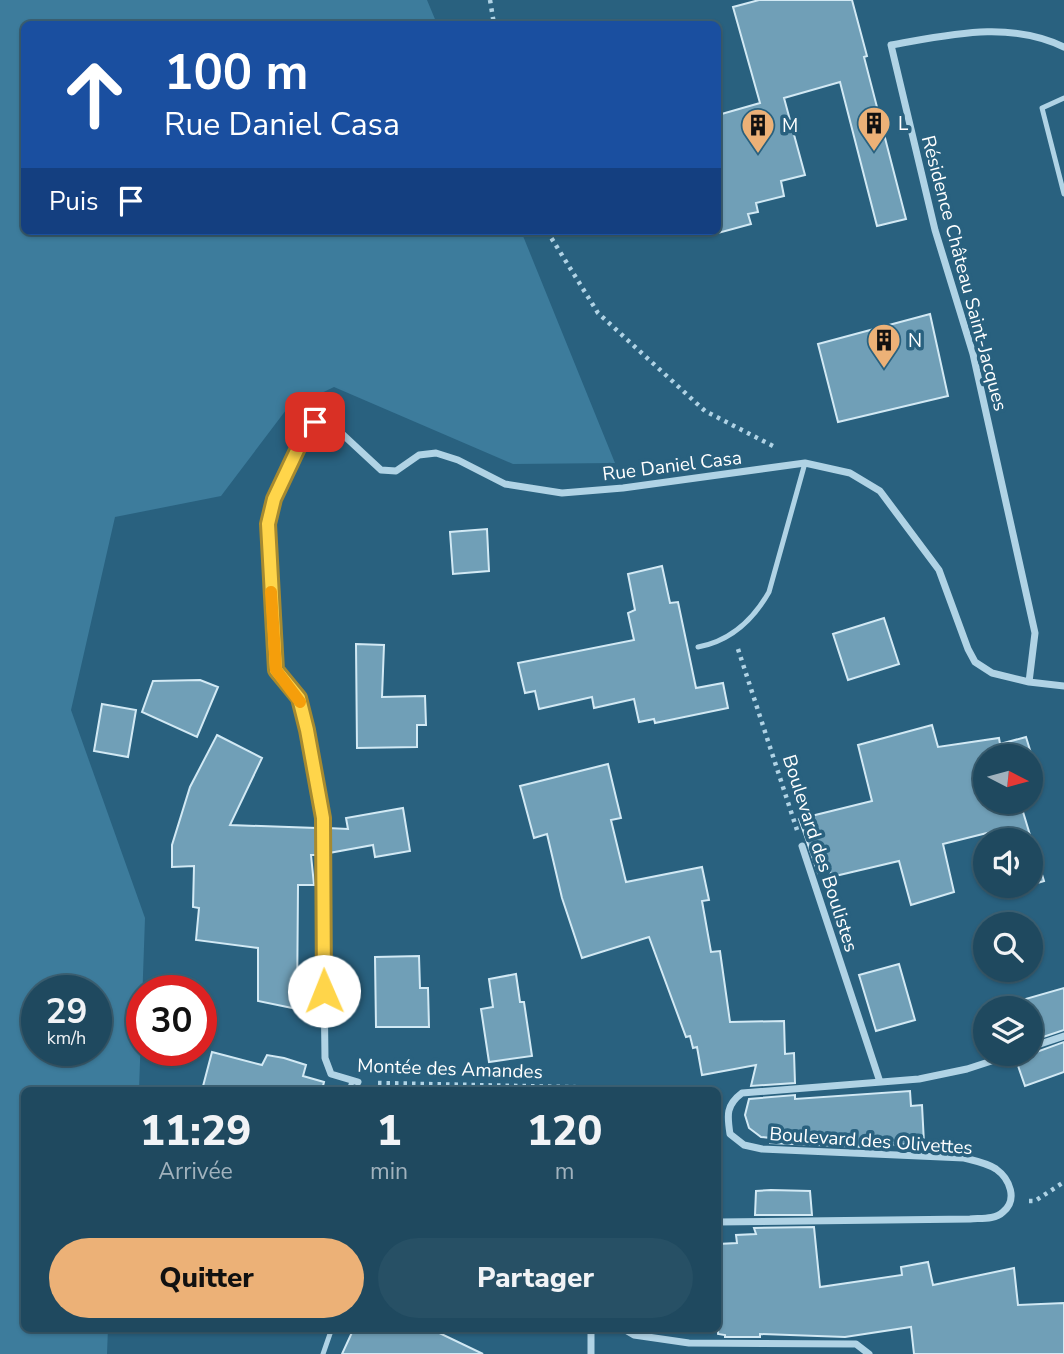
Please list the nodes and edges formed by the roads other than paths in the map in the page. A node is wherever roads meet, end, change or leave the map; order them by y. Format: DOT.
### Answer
graph roads {
  1 [pos="1064,47"];
  2 [pos="1064,98"];
  3 [pos="1064,194"];
  4 [pos="805,463"];
  5 [pos="268,524"];
  6 [pos="698,647"];
  7 [pos="1030,682"];
  8 [pos="1064,686"];
  9 [pos="802,846"];
  10 [pos="1064,1036"];
  11 [pos="1043,1043"];
  12 [pos="976,1066"];
  13 [pos="355,1082"];
  14 [pos="880,1082"];
  15 [pos="351,1087"];
  16 [pos="721,1222"];
  17 [pos="331,1332"];
  18 [pos="591,1332"];
  19 [pos="629,1332"];
  20 [pos="323,1354"];
  21 [pos="591,1354"];
  22 [pos="869,1354"];
  1 -- 7 [label="street, Résidence Château Saint-Jacques"];
  2 -- 3 [label="lane"];
  4 -- 5 [label="street, Rue Daniel Casa"];
  4 -- 6 [label="lane"];
  4 -- 7 [label="street, Rue Daniel Casa"];
  5 -- 13 [label="street, Montée des Amandes"];
  7 -- 8 [label="street, Rue Daniel Casa"];
  9 -- 14 [label="street, Boulevard des Boulistes"];
  10 -- 11 [label="street"];
  12 -- 14 [label="street, Boulevard des Olivettes"];
  13 -- 15 [label="lane"];
  14 -- 16 [label="street, Boulevard des Olivettes"];
  17 -- 20 [label="lane"];
  18 -- 21 [label="street"];
  19 -- 22 [label="street"];
}
